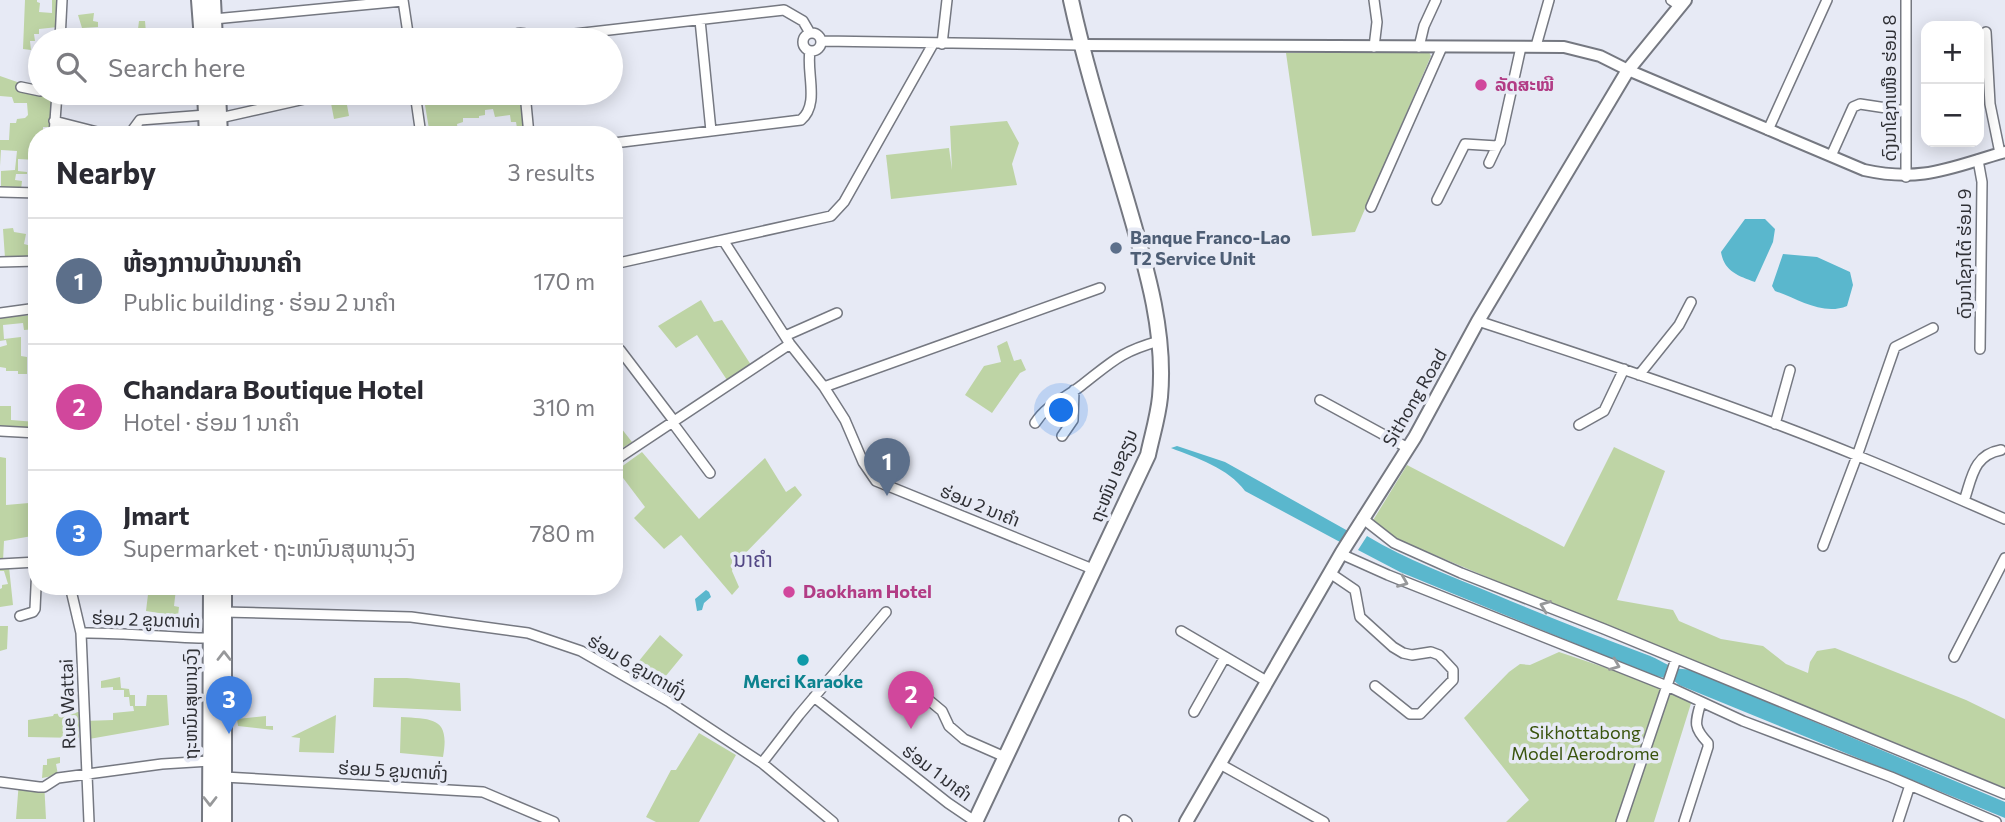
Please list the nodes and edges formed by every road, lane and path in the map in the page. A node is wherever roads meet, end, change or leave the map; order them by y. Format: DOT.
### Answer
graph roads {
  1 [pos="62,0"];
  2 [pos="199,0"];
  3 [pos="213,0"];
  4 [pos="403,0"];
  5 [pos="947,0"];
  6 [pos="1071,0"];
  7 [pos="1374,0"];
  8 [pos="1436,0"];
  9 [pos="1549,0"];
  10 [pos="1827,0"];
  11 [pos="1906,0"];
  12 [pos="1679,2"];
  13 [pos="214,19"];
  14 [pos="700,20"];
  15 [pos="61,28"];
  16 [pos="201,28"];
  17 [pos="214,28"];
  18 [pos="407,28"];
  19 [pos="623,29"];
  20 [pos="1986,32"];
  21 [pos="810,33"];
  22 [pos="822,41"];
  23 [pos="938,44"];
  24 [pos="1081,45"];
  25 [pos="1536,46"];
  26 [pos="1374,47"];
  27 [pos="1419,47"];
  28 [pos="1442,47"];
  29 [pos="1521,47"];
  30 [pos="810,51"];
  31 [pos="1628,70"];
  32 [pos="21,87"];
  33 [pos="28,88"];
  34 [pos="54,105"];
  35 [pos="209,105"];
  36 [pos="216,105"];
  37 [pos="272,105"];
  38 [pos="417,105"];
  39 [pos="526,105"];
  40 [pos="1906,111"];
  41 [pos="213,117"];
  42 [pos="54,121"];
  43 [pos="54,126"];
  44 [pos="74,126"];
  45 [pos="134,126"];
  46 [pos="210,126"];
  47 [pos="216,126"];
  48 [pos="420,126"];
  49 [pos="528,126"];
  50 [pos="1768,130"];
  51 [pos="711,131"];
  52 [pos="623,142"];
  53 [pos="1497,146"];
  54 [pos="2002,153"];
  55 [pos="1831,156"];
  56 [pos="1978,160"];
  57 [pos="1489,163"];
  58 [pos="1906,177"];
  59 [pos="0,192"];
  60 [pos="28,193"];
  61 [pos="1437,200"];
  62 [pos="1371,207"];
  63 [pos="723,240"];
  64 [pos="28,261"];
  65 [pos="0,262"];
  66 [pos="623,262"];
  67 [pos="1100,288"];
  68 [pos="1691,302"];
  69 [pos="28,309"];
  70 [pos="0,313"];
  71 [pos="837,313"];
  72 [pos="1478,321"];
  73 [pos="1933,328"];
  74 [pos="788,340"];
  75 [pos="1159,341"];
  76 [pos="1980,349"];
  77 [pos="623,354"];
  78 [pos="1624,369"];
  79 [pos="1790,370"];
  80 [pos="1639,375"];
  81 [pos="824,387"];
  82 [pos="1074,390"];
  83 [pos="1320,400"];
  84 [pos="673,422"];
  85 [pos="1035,423"];
  86 [pos="1775,424"];
  87 [pos="1580,425"];
  88 [pos="0,431"];
  89 [pos="28,433"];
  90 [pos="1062,436"];
  91 [pos="1408,448"];
  92 [pos="2001,450"];
  93 [pos="623,455"];
  94 [pos="1857,456"];
  95 [pos="710,473"];
  96 [pos="1964,501"];
  97 [pos="1362,518"];
  98 [pos="2005,519"];
  99 [pos="1823,546"];
  100 [pos="1342,553"];
  101 [pos="2005,558"];
  102 [pos="0,564"];
  103 [pos="28,564"];
  104 [pos="1095,570"];
  105 [pos="1330,573"];
  106 [pos="36,595"];
  107 [pos="71,595"];
  108 [pos="211,595"];
  109 [pos="224,595"];
  110 [pos="224,612"];
  111 [pos="886,612"];
  112 [pos="20,616"];
  113 [pos="1181,631"];
  114 [pos="81,633"];
  115 [pos="211,638"];
  116 [pos="1225,657"];
  117 [pos="1954,657"];
  118 [pos="1675,662"];
  119 [pos="1268,682"];
  120 [pos="1668,683"];
  121 [pos="1375,686"];
  122 [pos="918,691"];
  123 [pos="814,697"];
  124 [pos="1701,702"];
  125 [pos="1194,712"];
  126 [pos="1005,757"];
  127 [pos="210,761"];
  128 [pos="762,763"];
  129 [pos="1220,764"];
  130 [pos="87,774"];
  131 [pos="224,777"];
  132 [pos="0,782"];
  133 [pos="1910,785"];
  134 [pos="2005,794"];
  135 [pos="89,822"];
  136 [pos="210,822"];
  137 [pos="224,822"];
  138 [pos="554,822"];
  139 [pos="833,822"];
  140 [pos="975,822"];
  141 [pos="1186,822"];
  142 [pos="1324,822"];
  143 [pos="1621,822"];
  144 [pos="1684,822"];
  145 [pos="1898,822"];
  146 [pos="1996,822"];
  1 -- 15 [label="street"];
  2 -- 16 [label="main road"];
  3 -- 13 [label="main road"];
  4 -- 13 [label="street"];
  4 -- 18 [label="street"];
  5 -- 23 [label="street"];
  6 -- 24 [label="main road, ຖະໜົນ ເອຊຽນ"];
  7 -- 26 [label="street"];
  8 -- 27 [label="street"];
  9 -- 25 [label="street"];
  10 -- 50 [label="street"];
  11 -- 40 [label="street, ດົງນາໂຊກເໜືອ ຮ່ອມ 8"];
  12 -- 31 [label="main road, Sithong Road"];
  13 -- 17 [label="main road"];
  14 -- 19 [label="street"];
  14 -- 21 [label="street"];
  14 -- 51 [label="street"];
  20 -- 54 [label="street"];
  21 -- 22 [label="street"];
  21 -- 30 [label="street"];
  22 -- 23 [label="street"];
  22 -- 30 [label="street"];
  23 -- 24 [label="street"];
  23 -- 63 [label="street"];
  24 -- 26 [label="street"];
  24 -- 75 [label="main road, ຖະໜົນ ເອຊຽນ"];
  25 -- 29 [label="street"];
  25 -- 31 [label="street"];
  26 -- 27 [label="street"];
  27 -- 28 [label="street"];
  28 -- 29 [label="street"];
  28 -- 62 [label="street"];
  29 -- 53 [label="street"];
  30 -- 51 [label="street"];
  31 -- 50 [label="street"];
  31 -- 72 [label="main road, Sithong Road"];
  32 -- 33 [label="street"];
  34 -- 42 [label="street"];
  35 -- 41 [label="main road"];
  36 -- 41 [label="main road"];
  37 -- 41 [label="street"];
  38 -- 48 [label="street"];
  39 -- 49 [label="street"];
  40 -- 55 [label="street"];
  40 -- 58 [label="street, ດົງນາໂຊກເໜືອ ຮ່ອມ 8"];
  41 -- 45 [label="street"];
  41 -- 46 [label="main road"];
  41 -- 47 [label="main road"];
  42 -- 43 [label="street"];
  42 -- 44 [label="street"];
  50 -- 55 [label="street"];
  51 -- 52 [label="street"];
  53 -- 57 [label="street"];
  53 -- 61 [label="street"];
  54 -- 56 [label="street"];
  55 -- 58 [label="street"];
  56 -- 58 [label="street"];
  56 -- 76 [label="street, ດົງນາໂຊກໄຕ້ ຮ່ອມ 9"];
  59 -- 60 [label="street"];
  63 -- 66 [label="street"];
  63 -- 74 [label="street, ຮ່ອມ 2 ນາຄຳ"];
  64 -- 65 [label="street"];
  67 -- 81 [label="street"];
  68 -- 80 [label="street"];
  69 -- 70 [label="street"];
  71 -- 74 [label="street"];
  72 -- 78 [label="street"];
  72 -- 91 [label="main road, Sithong Road"];
  73 -- 94 [label="street"];
  74 -- 81 [label="street, ຮ່ອມ 2 ນາຄຳ"];
  74 -- 84 [label="street"];
  75 -- 82 [label="street"];
  75 -- 104 [label="main road, ຖະໜົນ ເອຊຽນ"];
  77 -- 84 [label="street"];
  78 -- 80 [label="street"];
  78 -- 87 [label="street"];
  79 -- 86 [label="street"];
  80 -- 86 [label="street"];
  81 -- 104 [label="street, ຮ່ອມ 2 ນາຄຳ"];
  82 -- 85 [label="street"];
  82 -- 90 [label="street"];
  83 -- 91 [label="street"];
  84 -- 93 [label="street"];
  84 -- 95 [label="street"];
  86 -- 94 [label="street"];
  88 -- 89 [label="street"];
  91 -- 97 [label="main road, Sithong Road"];
  92 -- 96 [label="street"];
  94 -- 96 [label="street"];
  94 -- 99 [label="street"];
  96 -- 98 [label="street"];
  97 -- 100 [label="main road, Sithong Road"];
  118 -- 97 [label="street, one-way"];
  100 -- 105 [label="main road, Sithong Road"];
  100 -- 120 [label="street, one-way"];
  101 -- 117 [label="street"];
  102 -- 103 [label="street"];
  104 -- 126 [label="main road, ຖະໜົນ ເອຊຽນ"];
  105 -- 119 [label="main road, Sithong Road"];
  105 -- 121 [label="street"];
  106 -- 112 [label="street"];
  107 -- 114 [label="street, Rue Wattai"];
  108 -- 115 [label="main road, ຖະຫນົນສຸພານຸວົງ"];
  109 -- 110 [label="main road, ຖະຫນົນສຸພານຸວົງ"];
  110 -- 128 [label="street, ຮ່ອມ 6 ຂູນຕາທົ່ງ"];
  131 -- 110 [label="main road, ຖະຫນົນສຸພານຸວົງ, one-way"];
  111 -- 123 [label="street"];
  113 -- 116 [label="street"];
  114 -- 115 [label="street, ຮ່ອມ 2 ຂູນຕາທ່າ"];
  114 -- 130 [label="street, Rue Wattai"];
  115 -- 127 [label="main road, ຖະຫນົນສຸພານຸວົງ"];
  116 -- 119 [label="street"];
  116 -- 125 [label="street"];
  118 -- 120 [label="street"];
  118 -- 134 [label="street"];
  119 -- 129 [label="main road, Sithong Road"];
  120 -- 124 [label="street"];
  120 -- 143 [label="street"];
  122 -- 126 [label="street"];
  123 -- 128 [label="street"];
  123 -- 140 [label="street, ຮ່ອມ 1 ນາຄຳ"];
  124 -- 133 [label="street"];
  124 -- 144 [label="street"];
  126 -- 140 [label="main road, ຖະໜົນ ເອຊຽນ"];
  127 -- 130 [label="street"];
  127 -- 136 [label="main road, ຖະຫນົນສຸພານຸວົງ, one-way"];
  128 -- 139 [label="street, ຮ່ອມ 6 ຂູນຕາທົ່ງ"];
  129 -- 141 [label="main road, Sithong Road"];
  129 -- 142 [label="street"];
  130 -- 132 [label="street"];
  130 -- 135 [label="street, Rue Wattai"];
  131 -- 137 [label="main road, ຖະຫນົນສຸພານຸວົງ"];
  131 -- 138 [label="street, ຮ່ອມ 5 ຂູນຕາທົ່ງ"];
  133 -- 145 [label="street"];
  133 -- 146 [label="street"];
}
